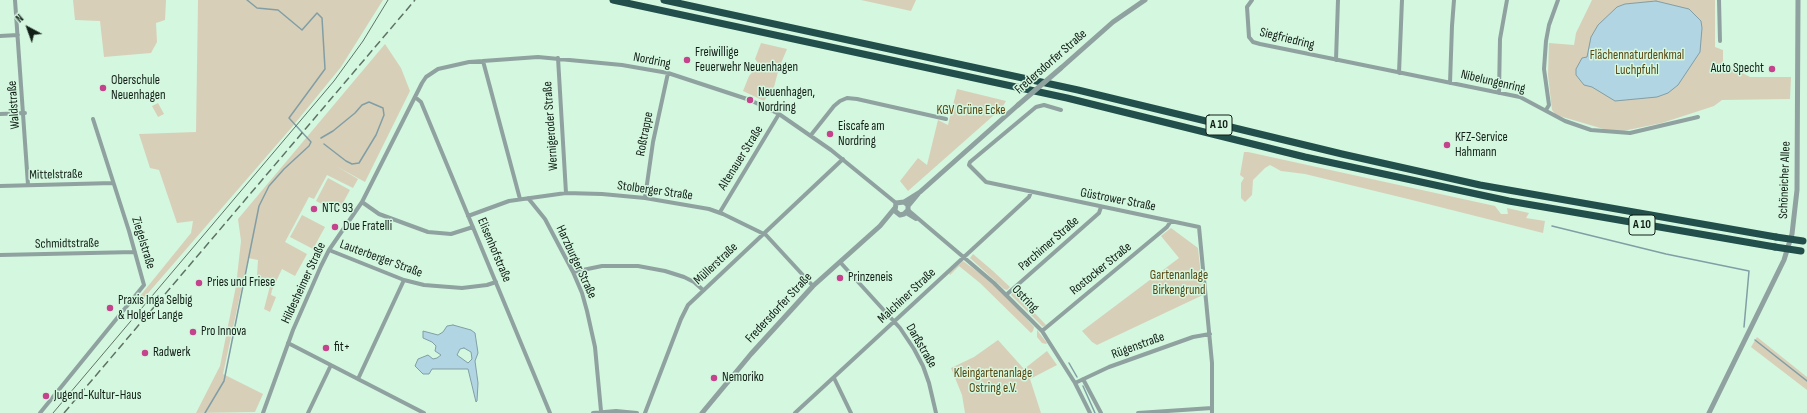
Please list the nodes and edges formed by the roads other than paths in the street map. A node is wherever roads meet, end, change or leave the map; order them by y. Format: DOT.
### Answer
graph roads {
  1 [pos="15,0"];
  2 [pos="613,0"];
  3 [pos="664,0"];
  4 [pos="1144,0"];
  5 [pos="1252,0"];
  6 [pos="1338,0"];
  7 [pos="1402,0"];
  8 [pos="1454,0"];
  9 [pos="1507,0"];
  10 [pos="1558,0"];
  11 [pos="1719,0"];
  12 [pos="1798,0"];
  13 [pos="18,35"];
  14 [pos="0,36"];
  15 [pos="1720,41"];
  16 [pos="558,58"];
  17 [pos="1336,60"];
  18 [pos="483,61"];
  19 [pos="668,73"];
  20 [pos="1399,73"];
  21 [pos="422,83"];
  22 [pos="1450,83"];
  23 [pos="1499,93"];
  24 [pos="415,97"];
  25 [pos="1061,110"];
  26 [pos="1546,110"];
  27 [pos="24,113"];
  28 [pos="0,114"];
  29 [pos="779,114"];
  30 [pos="1698,117"];
  31 [pos="93,119"];
  32 [pos="946,119"];
  33 [pos="811,135"];
  34 [pos="843,159"];
  35 [pos="113,182"];
  36 [pos="28,185"];
  37 [pos="0,186"];
  38 [pos="920,192"];
  39 [pos="1031,192"];
  40 [pos="566,193"];
  41 [pos="528,198"];
  42 [pos="645,198"];
  43 [pos="520,199"];
  44 [pos="362,202"];
  45 [pos="904,202"];
  46 [pos="895,206"];
  47 [pos="1102,207"];
  48 [pos="907,210"];
  49 [pos="720,212"];
  50 [pos="898,214"];
  51 [pos="468,216"];
  52 [pos="1171,221"];
  53 [pos="880,226"];
  54 [pos="473,227"];
  55 [pos="763,234"];
  56 [pos="1805,241"];
  57 [pos="329,250"];
  58 [pos="135,252"];
  59 [pos="1804,252"];
  60 [pos="0,255"];
  61 [pos="965,257"];
  62 [pos="840,262"];
  63 [pos="573,272"];
  64 [pos="404,280"];
  65 [pos="496,282"];
  66 [pos="813,286"];
  67 [pos="703,290"];
  68 [pos="1006,295"];
  69 [pos="894,322"];
  70 [pos="1042,332"];
  71 [pos="1210,334"];
  72 [pos="288,343"];
  73 [pos="331,365"];
  74 [pos="834,378"];
  75 [pos="358,379"];
  76 [pos="1083,379"];
  77 [pos="1075,383"];
  78 [pos="1212,410"];
  79 [pos="601,412"];
  80 [pos="40,413"];
  81 [pos="263,413"];
  82 [pos="308,413"];
  83 [pos="424,413"];
  84 [pos="550,413"];
  85 [pos="593,413"];
  86 [pos="637,413"];
  87 [pos="645,413"];
  88 [pos="702,413"];
  89 [pos="795,413"];
  90 [pos="851,413"];
  91 [pos="936,413"];
  92 [pos="1090,413"];
  93 [pos="1101,413"];
  94 [pos="1138,413"];
  95 [pos="1709,413"];
  1 -- 13 [label="street, Waldstraße"];
  2 -- 59 [label="highway, A 10, bridge"];
  3 -- 56 [label="highway, A 10, bridge"];
  4 -- 38 [label="street, Fredersdorfer Straße, bridge"];
  5 -- 17 [label="street, Siegfriedring"];
  6 -- 17 [label="street"];
  7 -- 20 [label="street"];
  8 -- 22 [label="street"];
  9 -- 23 [label="street"];
  10 -- 26 [label="street"];
  11 -- 15 [label="street"];
  12 -- 95 [label="street, Schöneicher Allee"];
  13 -- 14 [label="street"];
  13 -- 27 [label="street, Waldstraße"];
  16 -- 18 [label="street, Nordring"];
  16 -- 19 [label="street, Nordring"];
  16 -- 40 [label="street, Wernigeroder Straße"];
  17 -- 20 [label="street, Nibelungenring"];
  18 -- 21 [label="street, Nordring"];
  18 -- 43 [label="street"];
  19 -- 29 [label="street, Nordring"];
  19 -- 42 [label="street, Roßtrappe"];
  20 -- 22 [label="street, Nibelungenring"];
  21 -- 24 [label="street, Hildesheimer Straße"];
  22 -- 23 [label="street, Nibelungenring"];
  23 -- 26 [label="street, Nibelungenring"];
  24 -- 44 [label="street, Hildesheimer Straße"];
  24 -- 51 [label="street, Elisenhofstraße"];
  25 -- 39 [label="street, Güstrower Straße"];
  26 -- 30 [label="street, Nibelungenring"];
  27 -- 28 [label="street"];
  27 -- 36 [label="street, Waldstraße"];
  29 -- 33 [label="street, Nordring"];
  29 -- 49 [label="street, Altenauer Straße"];
  31 -- 35 [label="street, Ziegelstraße"];
  32 -- 33 [label="street"];
  33 -- 34 [label="street, Nordring"];
  34 -- 46 [label="street, Nordring"];
  34 -- 55 [label="street, Müllerstraße"];
  35 -- 36 [label="street, Mittelstraße"];
  35 -- 58 [label="street, Ziegelstraße"];
  36 -- 37 [label="street, Mittelstraße"];
  38 -- 45 [label="street, Fredersdorfer Straße"];
  38 -- 48 [label="street, Fredersdorfer Straße"];
  39 -- 47 [label="street, Güstrower Straße"];
  39 -- 61 [label="street, Malchiner Straße"];
  40 -- 41 [label="street, Stolberger Straße"];
  40 -- 42 [label="street, Stolberger Straße"];
  41 -- 43 [label="street, Stolberger Straße"];
  41 -- 63 [label="street, Harzburger Straße"];
  42 -- 49 [label="street, Stolberger Straße"];
  43 -- 51 [label="street, Stolberger Straße"];
  44 -- 54 [label="street"];
  44 -- 57 [label="street, Hildesheimer Straße"];
  45 -- 46 [label="street"];
  45 -- 48 [label="street"];
  46 -- 50 [label="street"];
  46 -- 53 [label="street, Fredersdorfer Straße"];
  47 -- 52 [label="street, Güstrower Straße"];
  47 -- 68 [label="street, Parchimer Straße"];
  48 -- 50 [label="street"];
  48 -- 61 [label="street, Ostring"];
  49 -- 55 [label="street, Stolberger Straße"];
  50 -- 53 [label="street, Fredersdorfer Straße"];
  51 -- 54 [label="street, Elisenhofstraße"];
  52 -- 70 [label="street, Rostocker Straße"];
  52 -- 71 [label="street, Güstrower Straße"];
  53 -- 62 [label="street, Fredersdorfer Straße"];
  54 -- 65 [label="street, Elisenhofstraße"];
  55 -- 66 [label="street, Stolberger Straße"];
  55 -- 67 [label="street, Müllerstraße"];
  57 -- 64 [label="street, Lauterberger Straße"];
  57 -- 72 [label="street, Hildesheimer Straße"];
  58 -- 60 [label="street, Schmidtstraße"];
  58 -- 80 [label="street, Ziegelstraße"];
  61 -- 68 [label="street, Ostring"];
  61 -- 69 [label="street, Malchiner Straße"];
  62 -- 66 [label="street, Fredersdorfer Straße"];
  62 -- 69 [label="street, Darßstraße"];
  63 -- 67 [label="street"];
  63 -- 79 [label="street, Harzburger Straße"];
  64 -- 65 [label="street, Lauterberger Straße"];
  64 -- 75 [label="street"];
  65 -- 84 [label="street, Elisenhofstraße"];
  66 -- 88 [label="street, Fredersdorfer Straße"];
  67 -- 87 [label="street, Müllerstraße"];
  68 -- 70 [label="street, Ostring"];
  69 -- 74 [label="street, Malchiner Straße"];
  69 -- 91 [label="street, Darßstraße"];
  70 -- 77 [label="street, Ostring"];
  71 -- 76 [label="street, Rügenstraße"];
  71 -- 78 [label="street, Güstrower Straße"];
  72 -- 73 [label="street"];
  72 -- 81 [label="street, Hildesheimer Straße"];
  73 -- 75 [label="street"];
  73 -- 82 [label="street"];
  74 -- 89 [label="street, Malchiner Straße"];
  74 -- 90 [label="street"];
  75 -- 83 [label="street"];
  76 -- 77 [label="street, Rügenstraße"];
  76 -- 93 [label="street"];
  77 -- 92 [label="street, Ostring"];
  78 -- 94 [label="street"];
  79 -- 85 [label="street"];
  79 -- 86 [label="street"];
}
